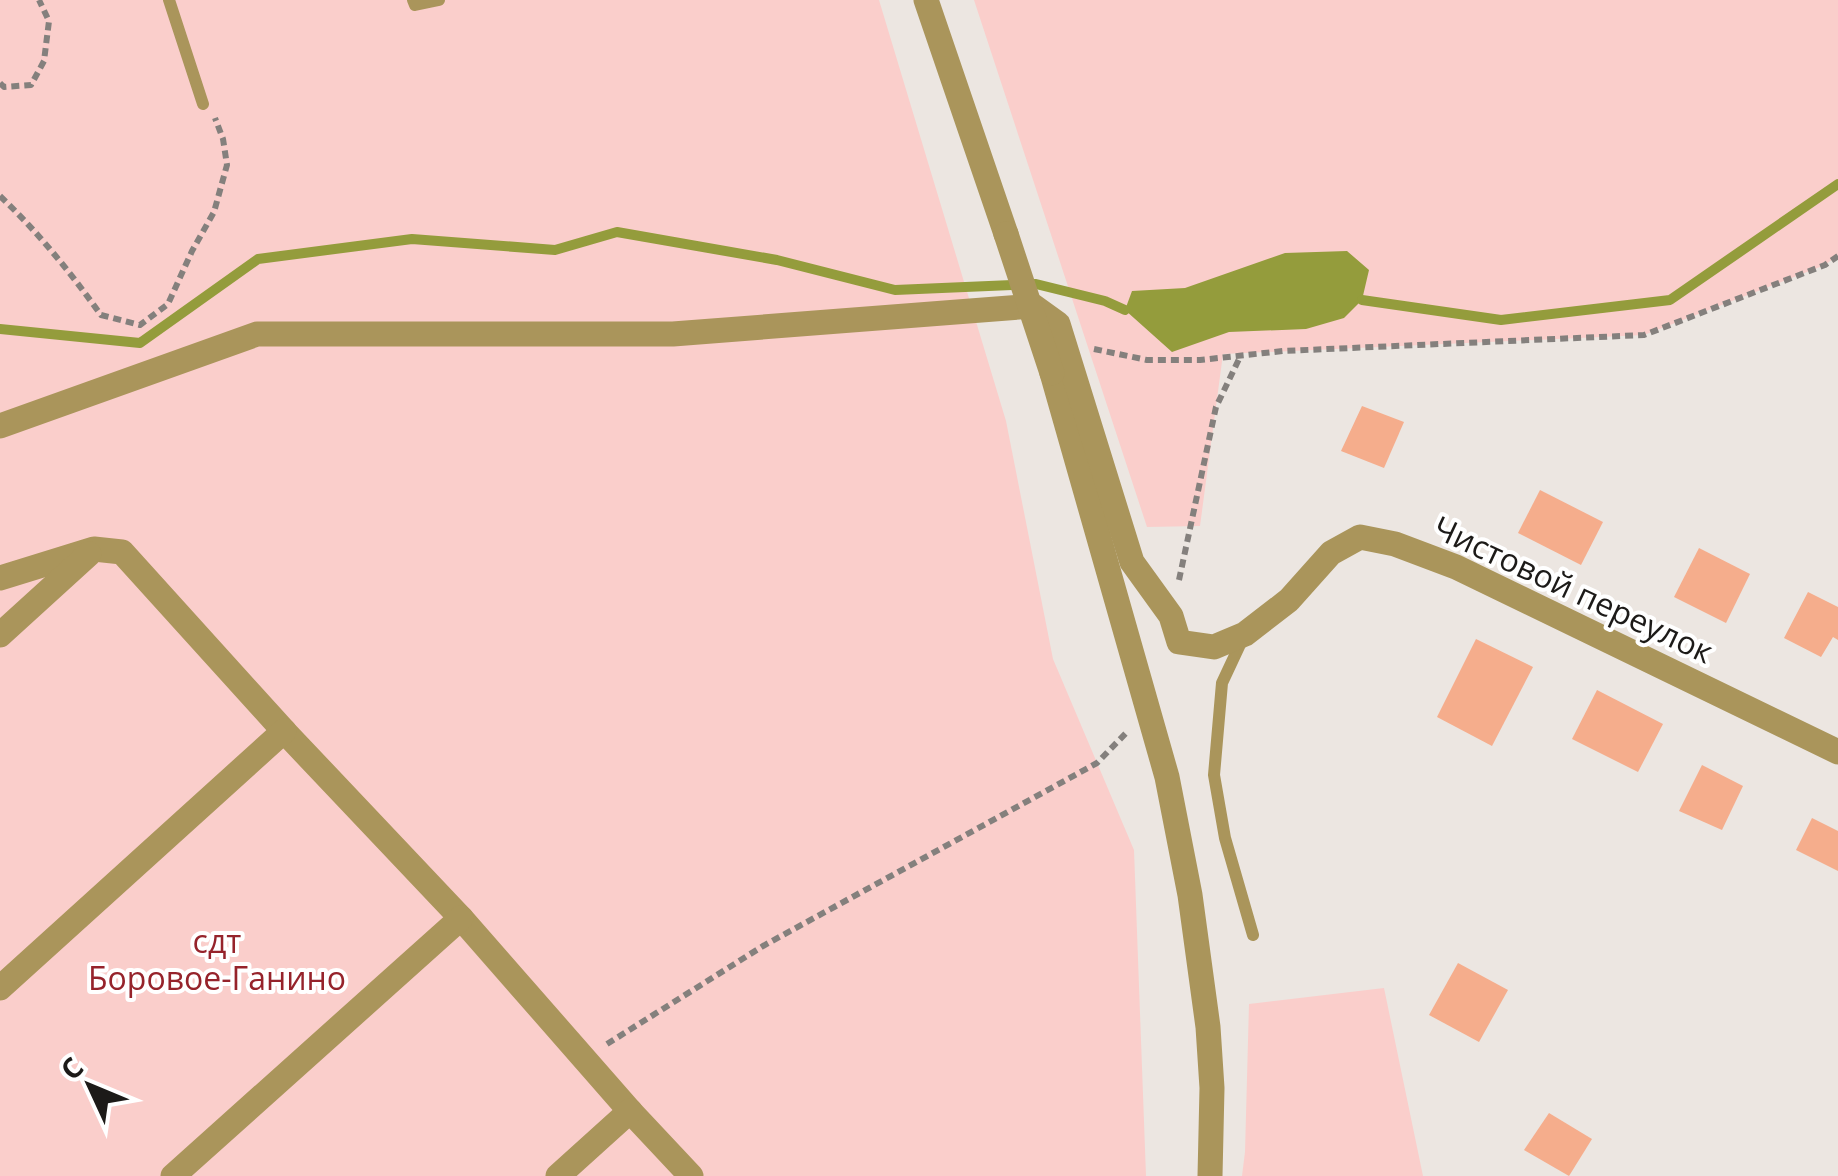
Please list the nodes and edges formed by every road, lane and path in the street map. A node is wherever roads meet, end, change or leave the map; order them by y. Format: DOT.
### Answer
graph roads {
  1 [pos="39,0"];
  2 [pos="169,0"];
  3 [pos="412,0"];
  4 [pos="439,0"];
  5 [pos="926,0"];
  6 [pos="0,84"];
  7 [pos="203,104"];
  8 [pos="0,196"];
  9 [pos="1838,256"];
  10 [pos="1064,342"];
  11 [pos="1241,356"];
  12 [pos="0,426"];
  13 [pos="94,549"];
  14 [pos="0,578"];
  15 [pos="1171,616"];
  16 [pos="0,634"];
  17 [pos="1246,634"];
  18 [pos="1148,710"];
  19 [pos="284,732"];
  20 [pos="1838,752"];
  21 [pos="461,918"];
  22 [pos="1253,935"];
  23 [pos="0,988"];
  24 [pos="584,1058"];
  25 [pos="630,1112"];
  26 [pos="174,1176"];
  27 [pos="558,1176"];
  28 [pos="691,1176"];
  29 [pos="1210,1176"];
  1 -- 6 [label="path"];
  2 -- 7 [label="lane"];
  3 -- 4 [label="lane"];
  5 -- 18 [label="street, bridge"];
  7 -- 8 [label="path"];
  9 -- 11 [label="path"];
  10 -- 11 [label="path"];
  10 -- 12 [label="street"];
  10 -- 15 [label="street"];
  11 -- 15 [label="path"];
  13 -- 14 [label="street"];
  13 -- 16 [label="street"];
  13 -- 19 [label="street"];
  15 -- 17 [label="street"];
  17 -- 20 [label="street, Чистовой переулок"];
  17 -- 22 [label="lane"];
  18 -- 24 [label="path"];
  18 -- 29 [label="street"];
  19 -- 21 [label="street"];
  19 -- 23 [label="street"];
  21 -- 24 [label="street"];
  21 -- 26 [label="street"];
  24 -- 25 [label="street"];
  25 -- 27 [label="street"];
  25 -- 28 [label="street"];
}
